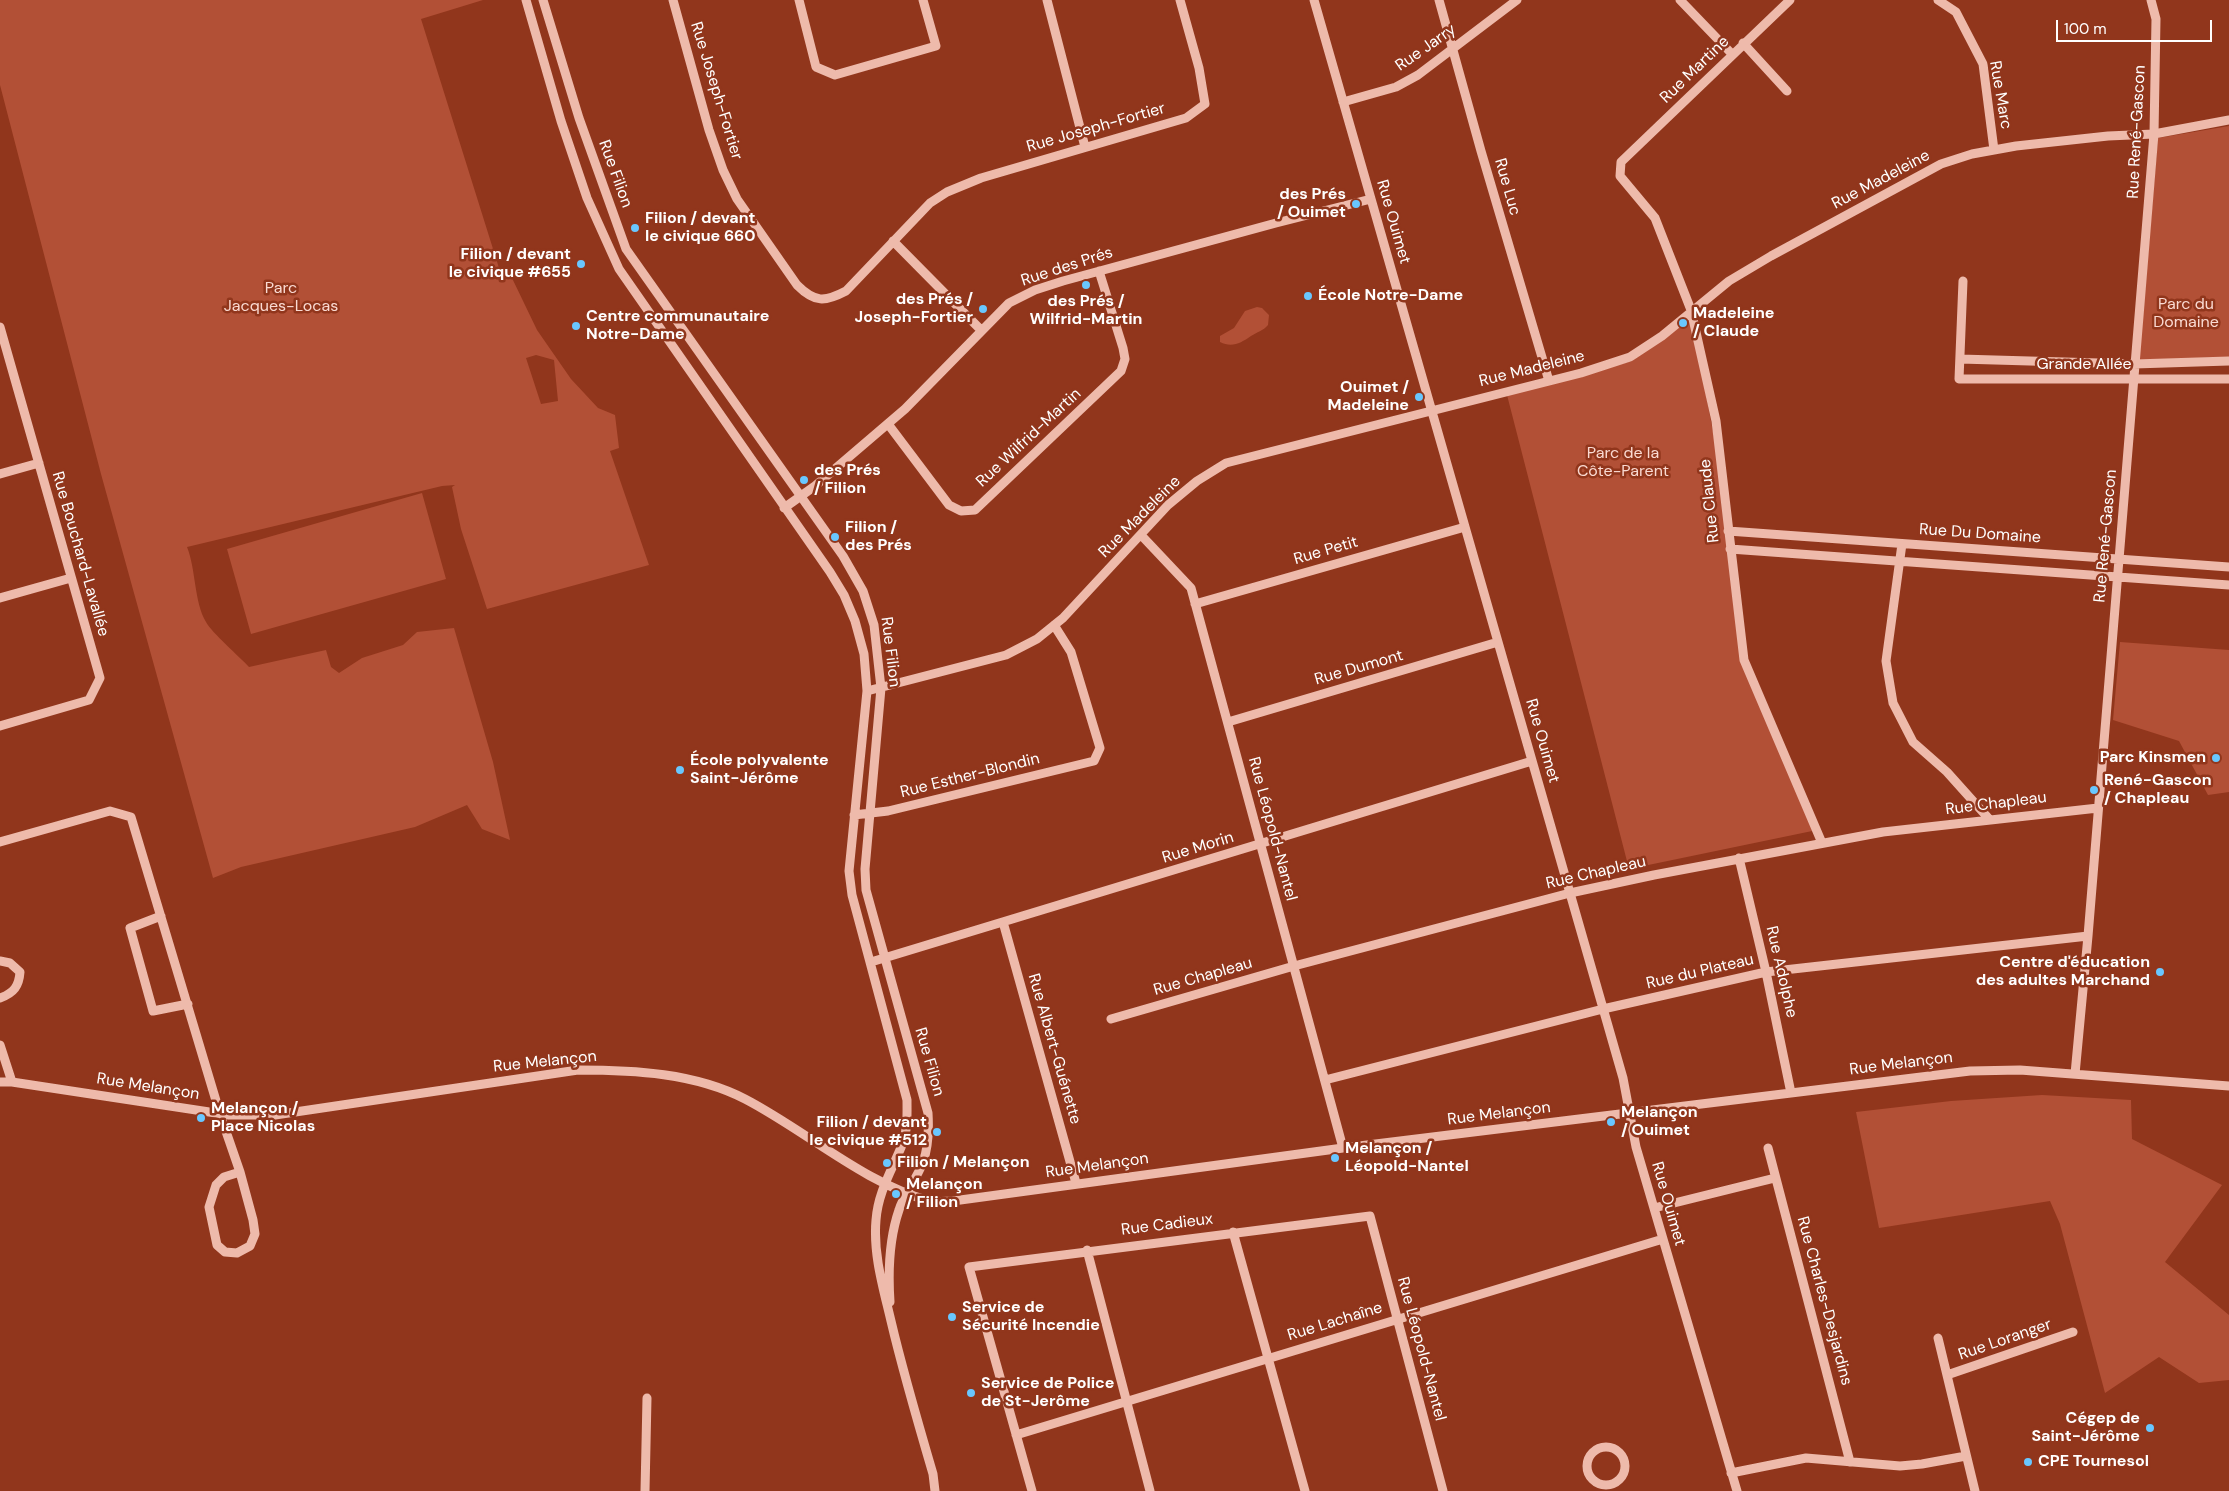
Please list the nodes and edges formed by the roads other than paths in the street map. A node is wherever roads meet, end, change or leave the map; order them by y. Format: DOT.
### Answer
graph roads {
  1 [pos="526,0"];
  2 [pos="543,0"];
  3 [pos="684,0"];
  4 [pos="799,0"];
  5 [pos="923,0"];
  6 [pos="1047,0"];
  7 [pos="1180,0"];
  8 [pos="1314,0"];
  9 [pos="1439,0"];
  10 [pos="1517,0"];
  11 [pos="1680,0"];
  12 [pos="1790,0"];
  13 [pos="1938,0"];
  14 [pos="2151,0"];
  15 [pos="674,1"];
  16 [pos="1743,43"];
  17 [pos="1452,48"];
  18 [pos="1732,54"];
  19 [pos="1787,91"];
  20 [pos="1343,102"];
  21 [pos="2229,120"];
  22 [pos="2154,134"];
  23 [pos="1085,147"];
  24 [pos="1994,150"];
  25 [pos="1622,162"];
  26 [pos="1371,199"];
  27 [pos="893,241"];
  28 [pos="626,249"];
  29 [pos="612,256"];
  30 [pos="1099,271"];
  31 [pos="1964,281"];
  32 [pos="1692,310"];
  33 [pos="0,327"];
  34 [pos="981,330"];
  35 [pos="3,352"];
  36 [pos="1960,359"];
  37 [pos="2229,361"];
  38 [pos="2134,364"];
  39 [pos="2229,379"];
  40 [pos="2133,380"];
  41 [pos="1549,381"];
  42 [pos="1432,410"];
  43 [pos="888,424"];
  44 [pos="39,463"];
  45 [pos="0,474"];
  46 [pos="801,496"];
  47 [pos="784,508"];
  48 [pos="1465,527"];
  49 [pos="1728,531"];
  50 [pos="1140,535"];
  51 [pos="1902,544"];
  52 [pos="1730,549"];
  53 [pos="2119,559"];
  54 [pos="1899,561"];
  55 [pos="2229,567"];
  56 [pos="2118,577"];
  57 [pos="71,578"];
  58 [pos="2229,585"];
  59 [pos="862,588"];
  60 [pos="844,595"];
  61 [pos="0,598"];
  62 [pos="1196,604"];
  63 [pos="1054,625"];
  64 [pos="1498,642"];
  65 [pos="881,688"];
  66 [pos="867,690"];
  67 [pos="1228,722"];
  68 [pos="0,726"];
  69 [pos="1532,761"];
  70 [pos="2098,808"];
  71 [pos="870,814"];
  72 [pos="854,815"];
  73 [pos="1990,820"];
  74 [pos="0,842"];
  75 [pos="1822,843"];
  76 [pos="1261,844"];
  77 [pos="1739,858"];
  78 [pos="1570,893"];
  79 [pos="161,916"];
  80 [pos="1003,922"];
  81 [pos="2088,936"];
  82 [pos="885,958"];
  83 [pos="0,961"];
  84 [pos="872,962"];
  85 [pos="1294,966"];
  86 [pos="1766,972"];
  87 [pos="0,998"];
  88 [pos="188,1004"];
  89 [pos="1603,1009"];
  90 [pos="1111,1019"];
  91 [pos="0,1045"];
  92 [pos="2075,1074"];
  93 [pos="1326,1080"];
  94 [pos="0,1082"];
  95 [pos="12,1082"];
  96 [pos="2229,1086"];
  97 [pos="1791,1093"];
  98 [pos="1630,1113"];
  99 [pos="220,1114"];
  100 [pos="1343,1148"];
  101 [pos="1768,1148"];
  102 [pos="240,1172"];
  103 [pos="1776,1178"];
  104 [pos="884,1182"];
  105 [pos="1076,1183"];
  106 [pos="908,1192"];
  107 [pos="1654,1208"];
  108 [pos="1370,1216"];
  109 [pos="1233,1232"];
  110 [pos="1663,1239"];
  111 [pos="1086,1250"];
  112 [pos="890,1319"];
  113 [pos="1397,1319"];
  114 [pos="2073,1332"];
  115 [pos="1938,1338"];
  116 [pos="1268,1358"];
  117 [pos="1947,1375"];
  118 [pos="647,1398"];
  119 [pos="1126,1401"];
  120 [pos="1016,1435"];
  121 [pos="1966,1456"];
  122 [pos="1850,1462"];
  123 [pos="1731,1473"];
  124 [pos="1602,1488"];
  125 [pos="645,1491"];
  126 [pos="935,1491"];
  127 [pos="1032,1491"];
  128 [pos="1150,1491"];
  129 [pos="1305,1491"];
  130 [pos="1443,1491"];
  131 [pos="1737,1491"];
  132 [pos="1975,1491"];
  1 -- 29 [label="street, Rue Filion"];
  2 -- 28 [label="street, Rue Filion"];
  3 -- 15 [label="street"];
  4 -- 5 [label="street"];
  6 -- 23 [label="street"];
  7 -- 23 [label="street, Rue Joseph-Fortier"];
  8 -- 20 [label="street, Rue Ouimet"];
  9 -- 17 [label="street, Rue Luc"];
  10 -- 17 [label="street, Rue Jarry"];
  11 -- 18 [label="street"];
  12 -- 16 [label="street, Rue Martine"];
  13 -- 24 [label="street, Rue Marc"];
  14 -- 22 [label="street, Rue René-Gascon"];
  15 -- 27 [label="street, Rue Joseph-Fortier"];
  16 -- 18 [label="street, Rue Martine"];
  16 -- 19 [label="street"];
  17 -- 20 [label="street, Rue Jarry"];
  17 -- 41 [label="street, Rue Luc"];
  18 -- 25 [label="street, Rue Martine"];
  20 -- 26 [label="street, Rue Ouimet"];
  21 -- 22 [label="street, Rue Madeleine"];
  22 -- 24 [label="street, Rue Madeleine"];
  22 -- 38 [label="street, Rue René-Gascon"];
  23 -- 27 [label="street, Rue Joseph-Fortier"];
  24 -- 32 [label="street, Rue Madeleine"];
  25 -- 32 [label="street, Rue Claude"];
  26 -- 30 [label="street, Rue des Prés"];
  26 -- 42 [label="street, Rue Ouimet"];
  27 -- 34 [label="street"];
  28 -- 29 [label="street"];
  28 -- 46 [label="street, Rue Filion"];
  29 -- 47 [label="street, Rue Filion"];
  30 -- 34 [label="street, Rue des Prés"];
  30 -- 43 [label="street, Rue Wilfrid-Martin"];
  31 -- 36 [label="street, Grande Allée"];
  32 -- 41 [label="street, Rue Madeleine"];
  32 -- 49 [label="street, Rue Claude"];
  33 -- 35 [label="street, Rue Bouchard-Lavallée"];
  34 -- 43 [label="street, Rue des Prés"];
  35 -- 44 [label="street, Rue Bouchard-Lavallée"];
  36 -- 38 [label="street, Grande Allée"];
  36 -- 40 [label="street, Grande Allée"];
  37 -- 38 [label="street, Grande Allée"];
  38 -- 40 [label="street, Rue René-Gascon"];
  39 -- 40 [label="street, Grande Allée"];
  40 -- 53 [label="street, Rue René-Gascon"];
  41 -- 42 [label="street, Rue Madeleine"];
  42 -- 48 [label="street, Rue Ouimet"];
  42 -- 50 [label="street, Rue Madeleine"];
  43 -- 46 [label="street, Rue des Prés"];
  44 -- 45 [label="street"];
  44 -- 57 [label="street, Rue Bouchard-Lavallée"];
  46 -- 47 [label="street, Rue des Prés"];
  46 -- 59 [label="street, Rue Filion"];
  47 -- 60 [label="street, Rue Filion"];
  48 -- 62 [label="street, Rue Petit"];
  48 -- 64 [label="street, Rue Ouimet"];
  49 -- 51 [label="street, Rue Du Domaine"];
  49 -- 52 [label="street, Rue Claude"];
  50 -- 62 [label="street, Rue Léopold-Nantel"];
  50 -- 63 [label="street, Rue Madeleine"];
  51 -- 53 [label="street, Rue Du Domaine"];
  51 -- 54 [label="street"];
  52 -- 54 [label="street, Rue Du Domaine"];
  52 -- 75 [label="street, Rue Claude"];
  53 -- 55 [label="street, Rue Du Domaine"];
  53 -- 56 [label="street, Rue René-Gascon"];
  54 -- 56 [label="street, Rue Du Domaine"];
  54 -- 73 [label="street"];
  56 -- 58 [label="street, Rue Du Domaine"];
  56 -- 70 [label="street, Rue René-Gascon"];
  57 -- 61 [label="street"];
  57 -- 68 [label="street, Rue Bouchard-Lavallée"];
  59 -- 60 [label="street"];
  59 -- 65 [label="street, Rue Filion"];
  60 -- 66 [label="street, Rue Filion"];
  62 -- 67 [label="street, Rue Léopold-Nantel"];
  63 -- 65 [label="street, Rue Madeleine"];
  63 -- 71 [label="street, Rue Esther-Blondin"];
  64 -- 67 [label="street, Rue Dumont"];
  64 -- 69 [label="street, Rue Ouimet"];
  65 -- 66 [label="street, Rue Madeleine"];
  65 -- 71 [label="street, Rue Filion"];
  66 -- 72 [label="street, Rue Filion"];
  67 -- 76 [label="street, Rue Léopold-Nantel"];
  69 -- 76 [label="street, Rue Morin"];
  69 -- 78 [label="street, Rue Ouimet"];
  70 -- 73 [label="street, Rue Chapleau"];
  70 -- 81 [label="street, Rue René-Gascon"];
  71 -- 72 [label="street, Rue Esther-Blondin"];
  71 -- 82 [label="street, Rue Filion"];
  72 -- 84 [label="street, Rue Filion"];
  73 -- 75 [label="street, Rue Chapleau"];
  74 -- 79 [label="street"];
  75 -- 77 [label="street, Rue Chapleau"];
  76 -- 80 [label="street, Rue Morin"];
  76 -- 85 [label="street, Rue Léopold-Nantel"];
  77 -- 78 [label="street, Rue Chapleau"];
  77 -- 86 [label="street, Rue Adolphe"];
  78 -- 85 [label="street, Rue Chapleau"];
  78 -- 89 [label="street, Rue Ouimet"];
  79 -- 88 [label="street"];
  79 -- 88 [label="street"];
  80 -- 82 [label="street, Rue Morin"];
  80 -- 105 [label="street, Rue Albert-Guénette"];
  81 -- 86 [label="street, Rue du Plateau"];
  81 -- 92 [label="street, Rue René-Gascon"];
  82 -- 84 [label="street, Rue Morin"];
  82 -- 106 [label="street, Rue Filion"];
  83 -- 87 [label="street"];
  84 -- 104 [label="street, Rue Filion"];
  85 -- 90 [label="street, Rue Chapleau"];
  85 -- 93 [label="street, Rue Léopold-Nantel"];
  86 -- 89 [label="street, Rue du Plateau"];
  86 -- 97 [label="street, Rue Adolphe"];
  88 -- 99 [label="street"];
  89 -- 93 [label="street, Rue du Plateau"];
  89 -- 98 [label="street, Rue Ouimet"];
  91 -- 95 [label="street"];
  92 -- 96 [label="street, Rue Melançon"];
  92 -- 97 [label="street, Rue Melançon"];
  93 -- 100 [label="street, Rue Léopold-Nantel"];
  94 -- 95 [label="street, Rue Melançon"];
  95 -- 99 [label="street, Rue Melançon"];
  97 -- 98 [label="street, Rue Melançon"];
  98 -- 100 [label="street, Rue Melançon"];
  98 -- 107 [label="street, Rue Ouimet"];
  99 -- 102 [label="street"];
  99 -- 104 [label="street, Rue Melançon"];
  100 -- 105 [label="street, Rue Melançon"];
  101 -- 103 [label="street, Rue Charles-Desjardins"];
  102 -- 102 [label="street"];
  103 -- 107 [label="street"];
  103 -- 122 [label="street, Rue Charles-Desjardins"];
  104 -- 106 [label="street, Rue Melançon"];
  104 -- 112 [label="street, Rue Filion"];
  105 -- 106 [label="street, Rue Melançon"];
  106 -- 112 [label="street, Rue Filion"];
  107 -- 110 [label="street, Rue Ouimet"];
  108 -- 109 [label="street, Rue Cadieux"];
  108 -- 113 [label="street, Rue Léopold-Nantel"];
  109 -- 111 [label="street, Rue Cadieux"];
  109 -- 116 [label="street"];
  110 -- 113 [label="street, Rue Lachaîne"];
  110 -- 123 [label="street, Rue Ouimet"];
  111 -- 119 [label="street"];
  111 -- 120 [label="street, Rue Cadieux"];
  112 -- 126 [label="street, Rue Filion"];
  113 -- 116 [label="street, Rue Lachaîne"];
  113 -- 130 [label="street, Rue Léopold-Nantel"];
  114 -- 117 [label="street, Rue Loranger"];
  115 -- 117 [label="street"];
  116 -- 119 [label="street, Rue Lachaîne"];
  116 -- 129 [label="street"];
  117 -- 121 [label="street"];
  118 -- 125 [label="street"];
  119 -- 120 [label="street, Rue Lachaîne"];
  119 -- 128 [label="street"];
  120 -- 127 [label="street"];
  121 -- 122 [label="street"];
  121 -- 132 [label="street"];
  122 -- 123 [label="street"];
  123 -- 131 [label="street, Rue Ouimet"];
  124 -- 124 [label="street"];
}
